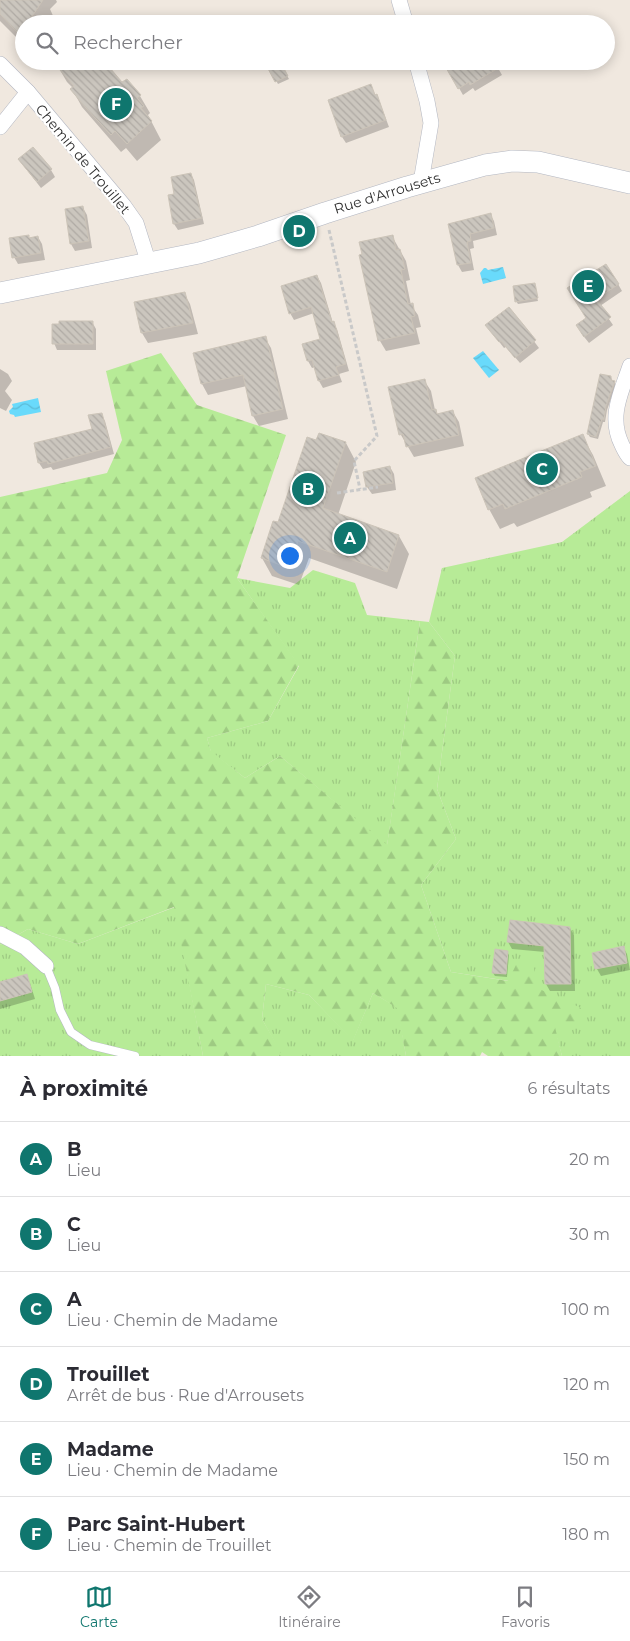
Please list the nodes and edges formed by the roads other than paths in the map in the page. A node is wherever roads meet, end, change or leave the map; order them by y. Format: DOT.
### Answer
graph roads {
  1 [pos="399,0"];
  2 [pos="403,15"];
  3 [pos="0,64"];
  4 [pos="418,70"];
  5 [pos="28,92"];
  6 [pos="0,128"];
  7 [pos="421,182"];
  8 [pos="630,183"];
  9 [pos="149,264"];
  10 [pos="0,293"];
  11 [pos="630,366"];
  12 [pos="630,458"];
  13 [pos="0,934"];
  14 [pos="46,966"];
  15 [pos="135,1056"];
  1 -- 2 [label="street"];
  3 -- 5 [label="street, Chemin de Trouillet"];
  4 -- 7 [label="street"];
  5 -- 6 [label="street"];
  5 -- 9 [label="street, Chemin de Trouillet"];
  7 -- 8 [label="main road, Rue d'Arrousets"];
  7 -- 9 [label="main road, Rue d'Arrousets"];
  9 -- 10 [label="main road, Rue d'Arrousets"];
  11 -- 12 [label="street"];
  13 -- 14 [label="street"];
  14 -- 15 [label="lane"];
}
